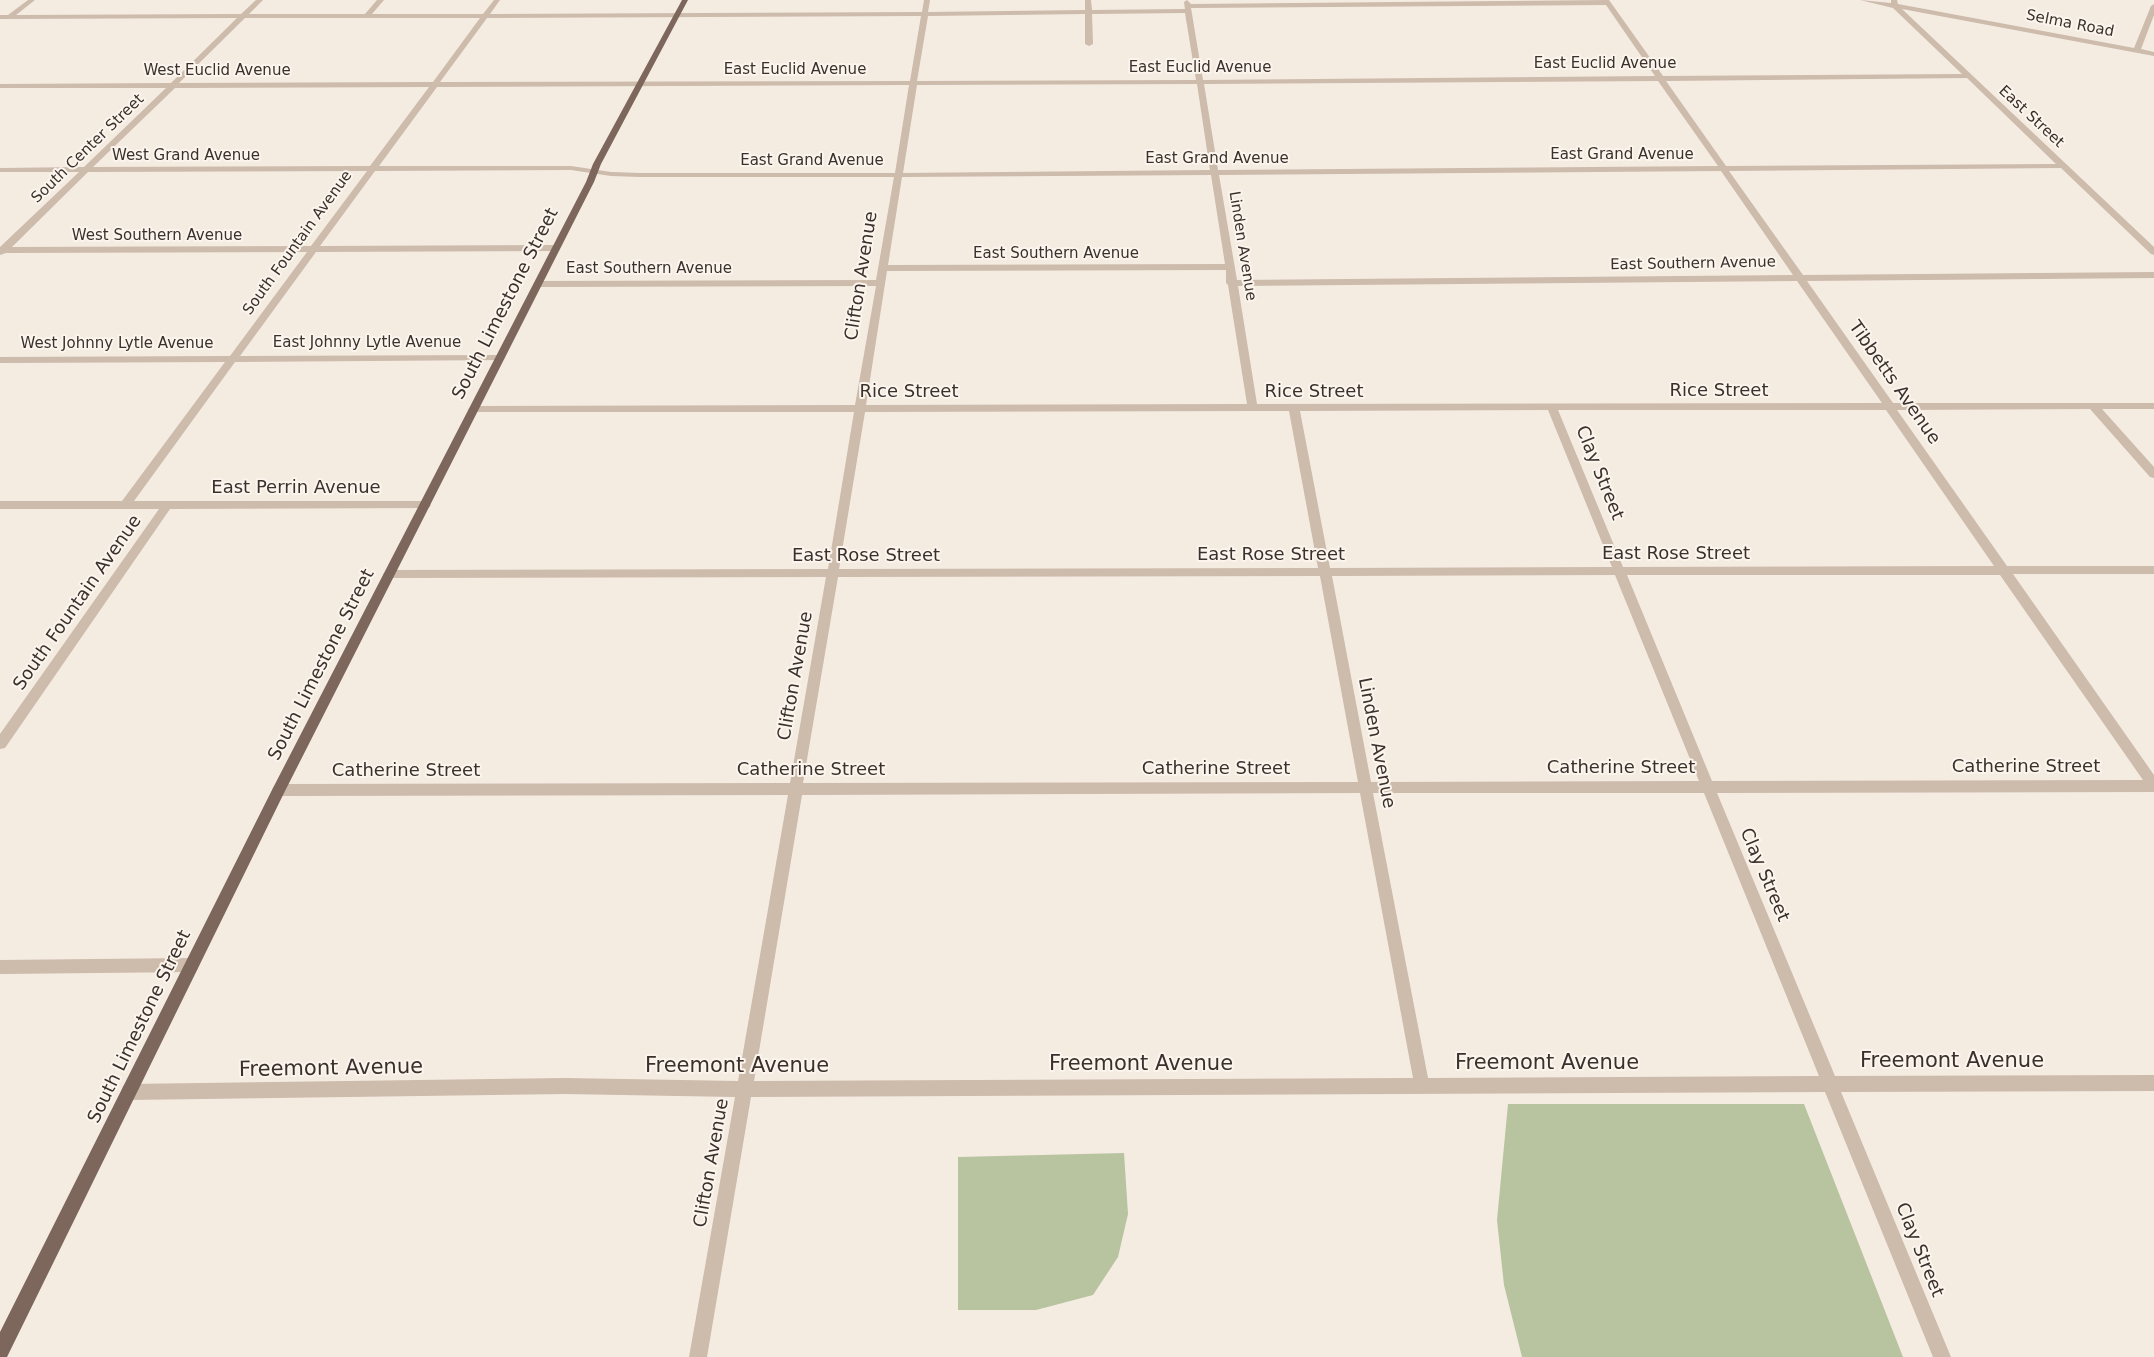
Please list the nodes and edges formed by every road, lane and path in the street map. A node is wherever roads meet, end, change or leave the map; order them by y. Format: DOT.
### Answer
graph roads {
  1 [pos="32,0"];
  2 [pos="260,0"];
  3 [pos="381,0"];
  4 [pos="497,0"];
  5 [pos="685,0"];
  6 [pos="927,0"];
  7 [pos="1088,0"];
  8 [pos="1863,0"];
  9 [pos="1607,2"];
  10 [pos="1894,3"];
  11 [pos="1187,6"];
  12 [pos="2154,6"];
  13 [pos="1088,12"];
  14 [pos="924,14"];
  15 [pos="367,16"];
  16 [pos="486,16"];
  17 [pos="677,16"];
  18 [pos="8,17"];
  19 [pos="243,17"];
  20 [pos="0,18"];
  21 [pos="0,24"];
  22 [pos="1089,44"];
  23 [pos="2137,51"];
  24 [pos="2154,54"];
  25 [pos="1966,76"];
  26 [pos="1660,78"];
  27 [pos="1199,82"];
  28 [pos="913,83"];
  29 [pos="435,84"];
  30 [pos="641,84"];
  31 [pos="173,85"];
  32 [pos="0,86"];
  33 [pos="2063,166"];
  34 [pos="372,169"];
  35 [pos="1724,169"];
  36 [pos="0,170"];
  37 [pos="86,170"];
  38 [pos="594,172"];
  39 [pos="1214,173"];
  40 [pos="898,175"];
  41 [pos="556,248"];
  42 [pos="314,249"];
  43 [pos="1,252"];
  44 [pos="2154,252"];
  45 [pos="1229,267"];
  46 [pos="882,268"];
  47 [pos="2154,275"];
  48 [pos="1800,277"];
  49 [pos="880,282"];
  50 [pos="1232,283"];
  51 [pos="538,284"];
  52 [pos="500,358"];
  53 [pos="234,359"];
  54 [pos="0,360"];
  55 [pos="2154,406"];
  56 [pos="1552,407"];
  57 [pos="1891,407"];
  58 [pos="2094,407"];
  59 [pos="1254,408"];
  60 [pos="1294,408"];
  61 [pos="474,409"];
  62 [pos="860,409"];
  63 [pos="2154,474"];
  64 [pos="125,505"];
  65 [pos="424,505"];
  66 [pos="0,506"];
  67 [pos="167,506"];
  68 [pos="2154,570"];
  69 [pos="2005,571"];
  70 [pos="1324,572"];
  71 [pos="1618,572"];
  72 [pos="833,573"];
  73 [pos="389,574"];
  74 [pos="0,744"];
  75 [pos="2154,786"];
  76 [pos="1707,787"];
  77 [pos="1366,788"];
  78 [pos="795,789"];
  79 [pos="279,790"];
  80 [pos="192,965"];
  81 [pos="0,967"];
  82 [pos="2154,1083"];
  83 [pos="1830,1084"];
  84 [pos="1422,1086"];
  85 [pos="744,1089"];
  86 [pos="129,1092"];
  87 [pos="0,1351"];
  88 [pos="698,1357"];
  89 [pos="1942,1357"];
  1 -- 18 [label="street"];
  2 -- 19 [label="street, South Center Street"];
  3 -- 15 [label="street"];
  4 -- 16 [label="street, South Fountain Avenue"];
  5 -- 17 [label="main road, South Limestone Street"];
  6 -- 14 [label="street, Clifton Avenue"];
  7 -- 13 [label="street"];
  8 -- 10 [label="street, Selma Road"];
  9 -- 11 [label="street"];
  9 -- 26 [label="street, Tibbetts Avenue"];
  10 -- 23 [label="street, Selma Road"];
  10 -- 25 [label="street, East Street"];
  11 -- 13 [label="street"];
  11 -- 27 [label="street, Linden Avenue"];
  12 -- 23 [label="street"];
  13 -- 14 [label="street"];
  13 -- 22 [label="street"];
  14 -- 17 [label="street"];
  14 -- 28 [label="street, Clifton Avenue"];
  15 -- 16 [label="street"];
  15 -- 19 [label="street"];
  16 -- 17 [label="street"];
  16 -- 29 [label="street, South Fountain Avenue"];
  17 -- 30 [label="main road, South Limestone Street"];
  18 -- 19 [label="street"];
  18 -- 20 [label="street"];
  18 -- 21 [label="street"];
  19 -- 31 [label="street, South Center Street"];
  23 -- 24 [label="street, Selma Road"];
  25 -- 26 [label="street, East Euclid Avenue"];
  25 -- 33 [label="street, East Street"];
  26 -- 27 [label="street, East Euclid Avenue"];
  26 -- 35 [label="street, Tibbetts Avenue"];
  27 -- 28 [label="street, East Euclid Avenue"];
  27 -- 39 [label="street, Linden Avenue"];
  28 -- 30 [label="street, East Euclid Avenue"];
  28 -- 40 [label="street, Clifton Avenue"];
  29 -- 30 [label="street, East Euclid Avenue"];
  29 -- 31 [label="street, West Euclid Avenue"];
  29 -- 34 [label="street, South Fountain Avenue"];
  30 -- 38 [label="main road, South Limestone Street"];
  31 -- 32 [label="street, West Euclid Avenue"];
  31 -- 37 [label="street, South Center Street"];
  33 -- 35 [label="street, East Grand Avenue"];
  33 -- 44 [label="street, East Street"];
  34 -- 37 [label="street, West Grand Avenue"];
  34 -- 38 [label="street, East Grand Avenue"];
  34 -- 42 [label="street, South Fountain Avenue"];
  35 -- 39 [label="street, East Grand Avenue"];
  35 -- 48 [label="street, Tibbetts Avenue"];
  36 -- 37 [label="street, West Grand Avenue"];
  37 -- 43 [label="street, South Center Street"];
  38 -- 40 [label="street, East Grand Avenue"];
  38 -- 41 [label="main road, South Limestone Street"];
  39 -- 40 [label="street, East Grand Avenue"];
  39 -- 45 [label="street, Linden Avenue"];
  40 -- 46 [label="street, Clifton Avenue"];
  41 -- 42 [label="street, East Southern Avenue"];
  41 -- 51 [label="main road, South Limestone Street"];
  42 -- 43 [label="street, West Southern Avenue"];
  42 -- 53 [label="street, South Fountain Avenue"];
  45 -- 46 [label="street, East Southern Avenue"];
  45 -- 50 [label="street, Linden Avenue"];
  46 -- 49 [label="street, Clifton Avenue"];
  47 -- 48 [label="street, East Southern Avenue"];
  48 -- 50 [label="street, East Southern Avenue"];
  48 -- 57 [label="street, Tibbetts Avenue"];
  49 -- 51 [label="street, East Southern Avenue"];
  49 -- 62 [label="street, Clifton Avenue"];
  50 -- 59 [label="street, Linden Avenue"];
  51 -- 52 [label="main road, South Limestone Street"];
  52 -- 53 [label="street, East Johnny Lytle Avenue"];
  52 -- 61 [label="main road, South Limestone Street"];
  53 -- 54 [label="street, West Johnny Lytle Avenue"];
  53 -- 64 [label="street, South Fountain Avenue"];
  55 -- 58 [label="street, Rice Street"];
  56 -- 57 [label="street, Rice Street"];
  56 -- 60 [label="street, Rice Street"];
  56 -- 71 [label="street, Clay Street"];
  57 -- 58 [label="street, Rice Street"];
  57 -- 69 [label="street, Tibbetts Avenue"];
  58 -- 63 [label="street"];
  59 -- 60 [label="street, Rice Street"];
  59 -- 62 [label="street, Rice Street"];
  60 -- 70 [label="street, Linden Avenue"];
  61 -- 62 [label="street, Rice Street"];
  61 -- 65 [label="main road, South Limestone Street"];
  62 -- 72 [label="street, Clifton Avenue"];
  64 -- 66 [label="street, East Perrin Avenue"];
  64 -- 67 [label="street, East Perrin Avenue"];
  65 -- 67 [label="street, East Perrin Avenue"];
  65 -- 73 [label="main road, South Limestone Street"];
  67 -- 74 [label="street, South Fountain Avenue"];
  68 -- 69 [label="street, East Rose Street"];
  69 -- 71 [label="street, East Rose Street"];
  69 -- 75 [label="street, Tibbetts Avenue"];
  70 -- 71 [label="street, East Rose Street"];
  70 -- 72 [label="street, East Rose Street"];
  70 -- 77 [label="street, Linden Avenue"];
  71 -- 76 [label="street, Clay Street"];
  72 -- 73 [label="street, East Rose Street"];
  72 -- 78 [label="street, Clifton Avenue"];
  73 -- 79 [label="main road, South Limestone Street"];
  75 -- 76 [label="street, Catherine Street"];
  76 -- 77 [label="street, Catherine Street"];
  76 -- 83 [label="street, Clay Street"];
  77 -- 78 [label="street, Catherine Street"];
  77 -- 84 [label="street, Linden Avenue"];
  78 -- 79 [label="street, Catherine Street"];
  78 -- 85 [label="street, Clifton Avenue"];
  79 -- 80 [label="main road, South Limestone Street"];
  80 -- 81 [label="street"];
  80 -- 86 [label="main road, South Limestone Street"];
  82 -- 83 [label="street, Freemont Avenue"];
  83 -- 84 [label="street, Freemont Avenue"];
  83 -- 89 [label="street, Clay Street"];
  84 -- 85 [label="street, Freemont Avenue"];
  85 -- 86 [label="street, Freemont Avenue"];
  85 -- 88 [label="street, Clifton Avenue"];
  86 -- 87 [label="main road, South Limestone Street"];
}
